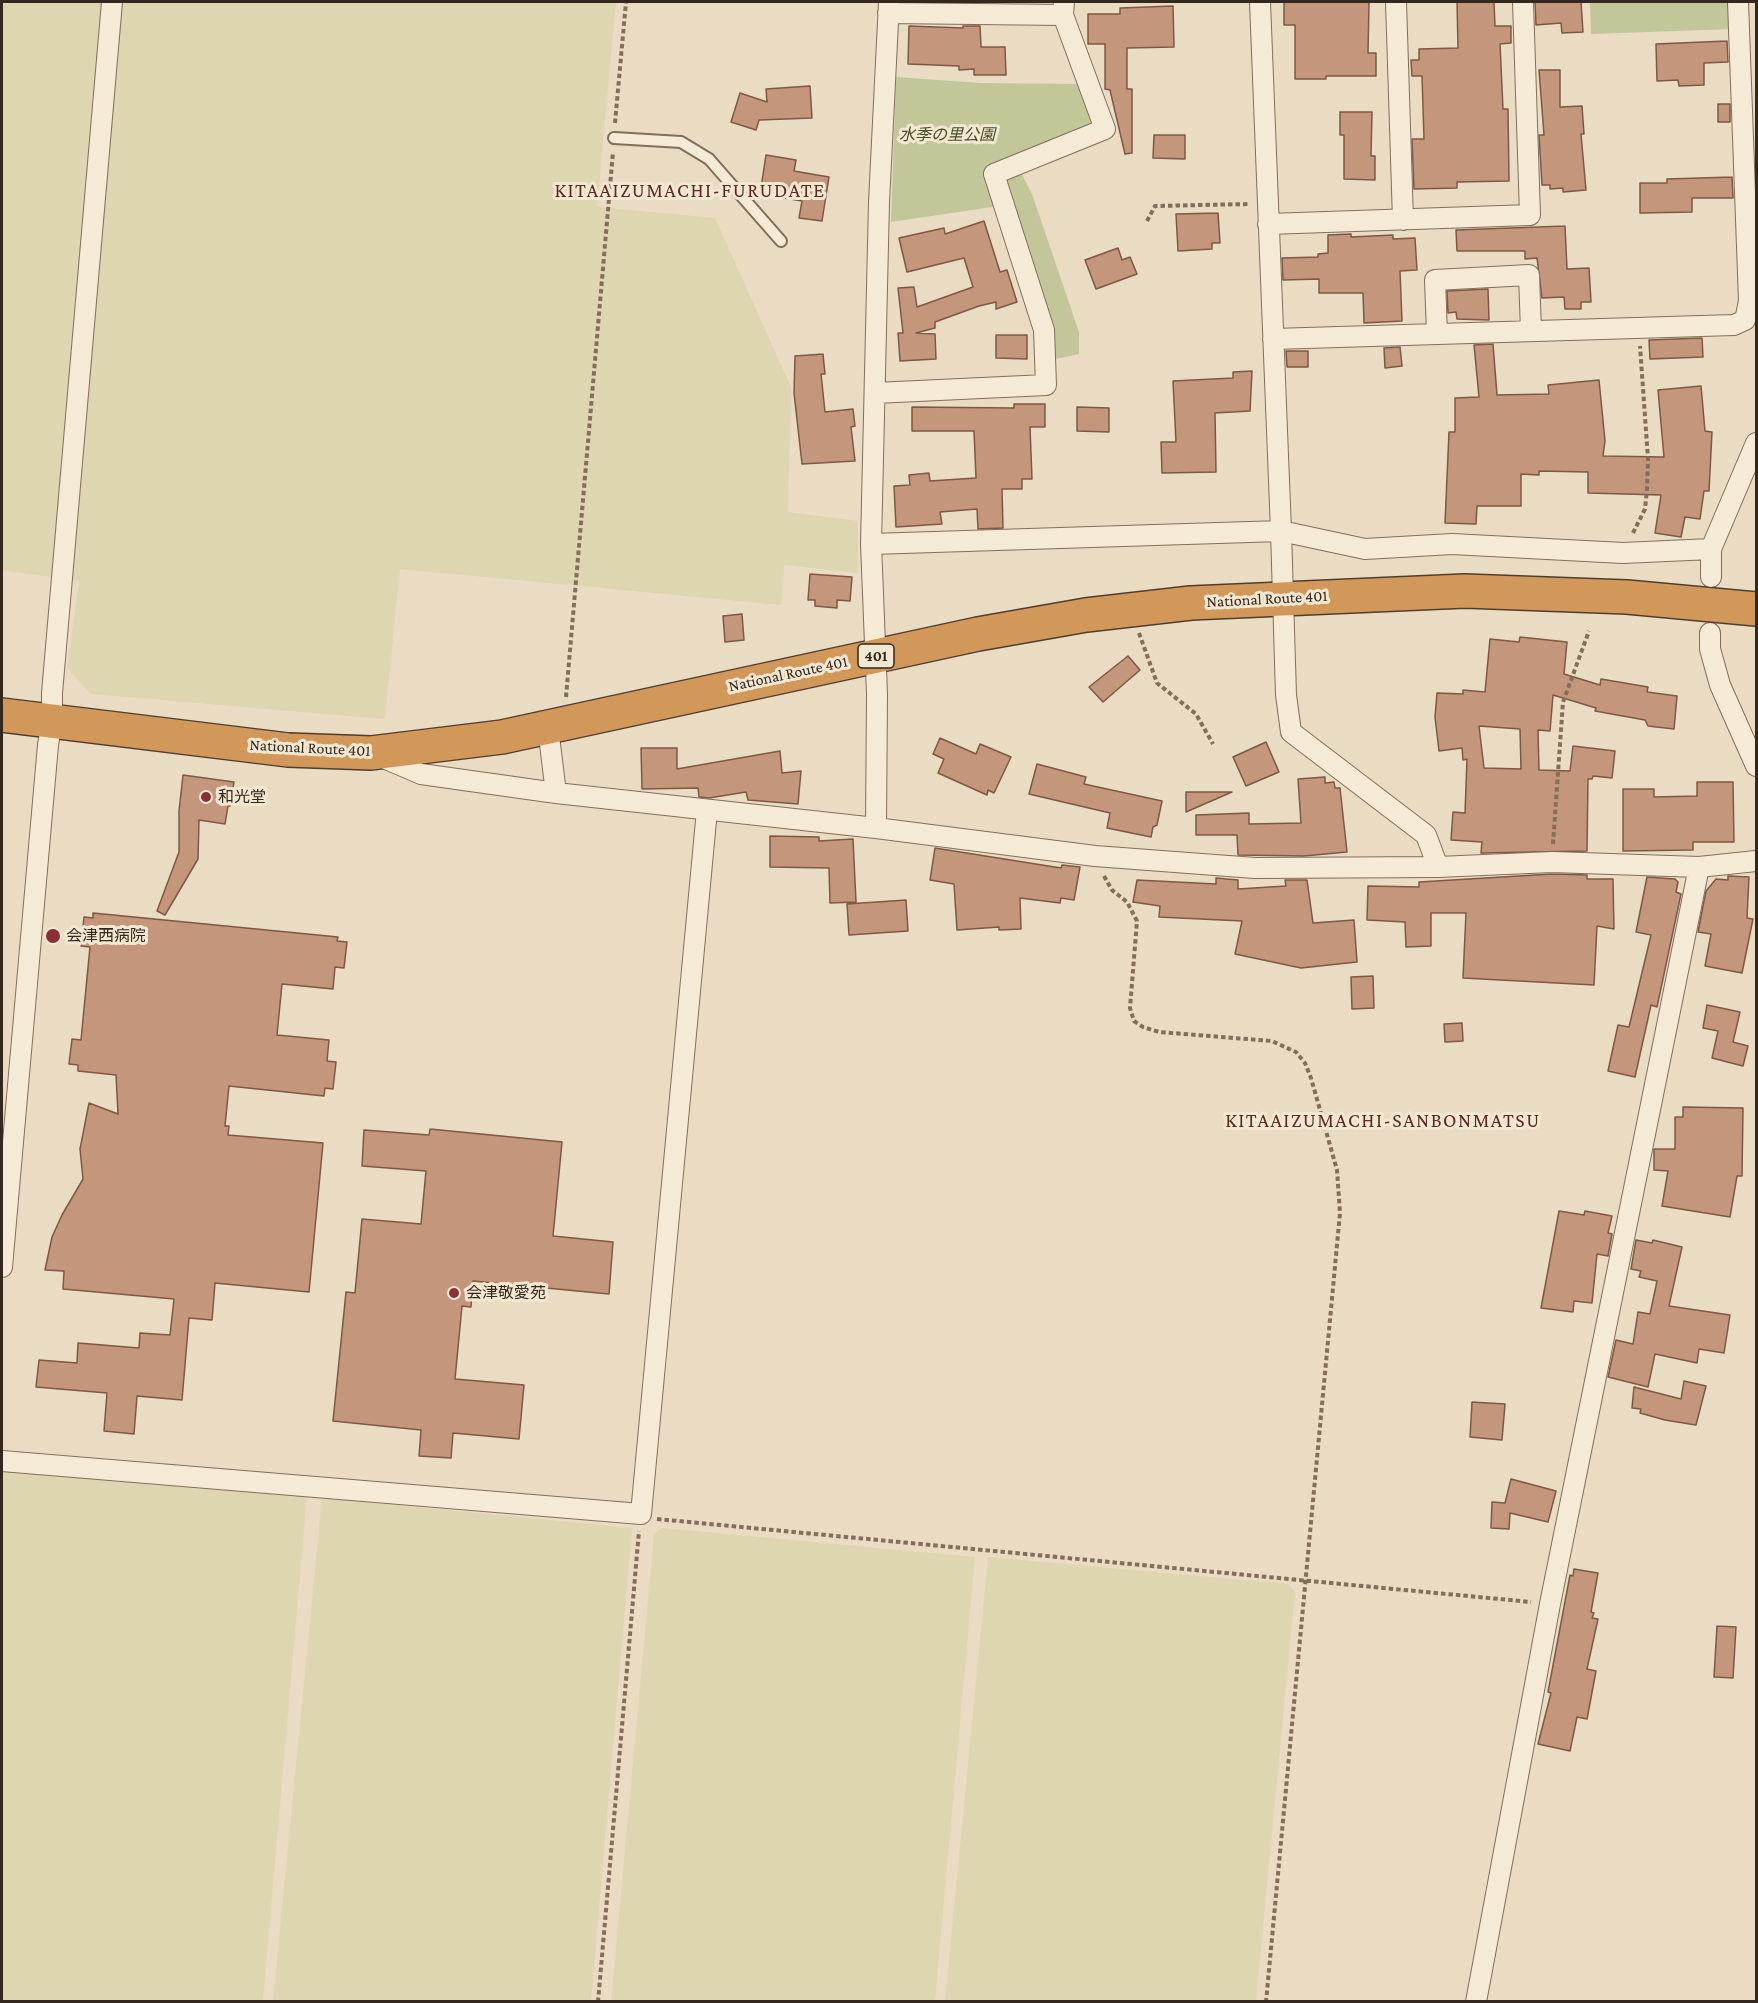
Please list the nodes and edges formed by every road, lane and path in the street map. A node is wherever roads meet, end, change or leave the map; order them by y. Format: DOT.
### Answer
graph roads {
  1 [pos="112,2"];
  2 [pos="626,2"];
  3 [pos="1260,2"];
  4 [pos="1395,2"];
  5 [pos="1523,2"];
  6 [pos="1738,2"];
  7 [pos="888,7"];
  8 [pos="1064,8"];
  9 [pos="614,138"];
  10 [pos="1267,203"];
  11 [pos="1403,220"];
  12 [pos="1147,221"];
  13 [pos="1268,224"];
  14 [pos="781,241"];
  15 [pos="1639,327"];
  16 [pos="1531,331"];
  17 [pos="1437,334"];
  18 [pos="1273,339"];
  19 [pos="874,393"];
  20 [pos="1756,443"];
  21 [pos="1281,531"];
  22 [pos="871,544"];
  23 [pos="1711,549"];
  24 [pos="1623,553"];
  25 [pos="1711,577"];
  26 [pos="1284,597"];
  27 [pos="1756,609"];
  28 [pos="1132,610"];
  29 [pos="1589,631"];
  30 [pos="1710,633"];
  31 [pos="876,656"];
  32 [pos="2,715"];
  33 [pos="52,721"];
  34 [pos="556,726"];
  35 [pos="1213,744"];
  36 [pos="371,753"];
  37 [pos="1756,766"];
  38 [pos="556,793"];
  39 [pos="706,810"];
  40 [pos="876,828"];
  41 [pos="1095,856"];
  42 [pos="1756,861"];
  43 [pos="1552,862"];
  44 [pos="1438,867"];
  45 [pos="1699,867"];
  46 [pos="2,1267"];
  47 [pos="2,1461"];
  48 [pos="641,1514"];
  49 [pos="1306,1579"];
  50 [pos="1550,1604"];
  51 [pos="598,2001"];
  52 [pos="1266,2001"];
  53 [pos="1476,2001"];
  1 -- 33 [label="street"];
  2 -- 9 [label="path"];
  3 -- 10 [label="street"];
  4 -- 11 [label="street"];
  5 -- 11 [label="street"];
  6 -- 15 [label="street"];
  7 -- 8 [label="street"];
  7 -- 19 [label="street"];
  8 -- 19 [label="street"];
  9 -- 14 [label="lane"];
  9 -- 34 [label="path"];
  10 -- 12 [label="path"];
  10 -- 13 [label="street"];
  11 -- 13 [label="street"];
  13 -- 18 [label="street"];
  15 -- 16 [label="street"];
  15 -- 24 [label="path"];
  16 -- 17 [label="street"];
  16 -- 17 [label="street"];
  17 -- 18 [label="street"];
  18 -- 21 [label="street"];
  19 -- 22 [label="street"];
  20 -- 23 [label="street"];
  21 -- 22 [label="street"];
  21 -- 24 [label="street"];
  21 -- 26 [label="street"];
  22 -- 31 [label="street"];
  23 -- 24 [label="street"];
  23 -- 25 [label="street"];
  26 -- 27 [label="highway, National Route 401 / 401"];
  26 -- 28 [label="highway, National Route 401 / 401"];
  26 -- 44 [label="street"];
  28 -- 31 [label="highway, National Route 401 / 401"];
  28 -- 35 [label="path"];
  29 -- 43 [label="path"];
  30 -- 37 [label="street"];
  31 -- 34 [label="highway, National Route 401 / 401"];
  31 -- 40 [label="street"];
  32 -- 33 [label="highway, National Route 401 / 401"];
  33 -- 36 [label="highway, National Route 401 / 401"];
  33 -- 46 [label="street"];
  34 -- 36 [label="highway, National Route 401 / 401"];
  34 -- 38 [label="street"];
  36 -- 38 [label="street"];
  38 -- 39 [label="street"];
  39 -- 40 [label="street"];
  39 -- 48 [label="street"];
  40 -- 41 [label="street"];
  41 -- 44 [label="street"];
  41 -- 49 [label="path"];
  42 -- 45 [label="street"];
  43 -- 44 [label="street"];
  43 -- 45 [label="street"];
  45 -- 50 [label="street"];
  47 -- 48 [label="street"];
  48 -- 49 [label="path"];
  48 -- 51 [label="path"];
  49 -- 50 [label="path"];
  49 -- 52 [label="path"];
  50 -- 53 [label="street"];
}
